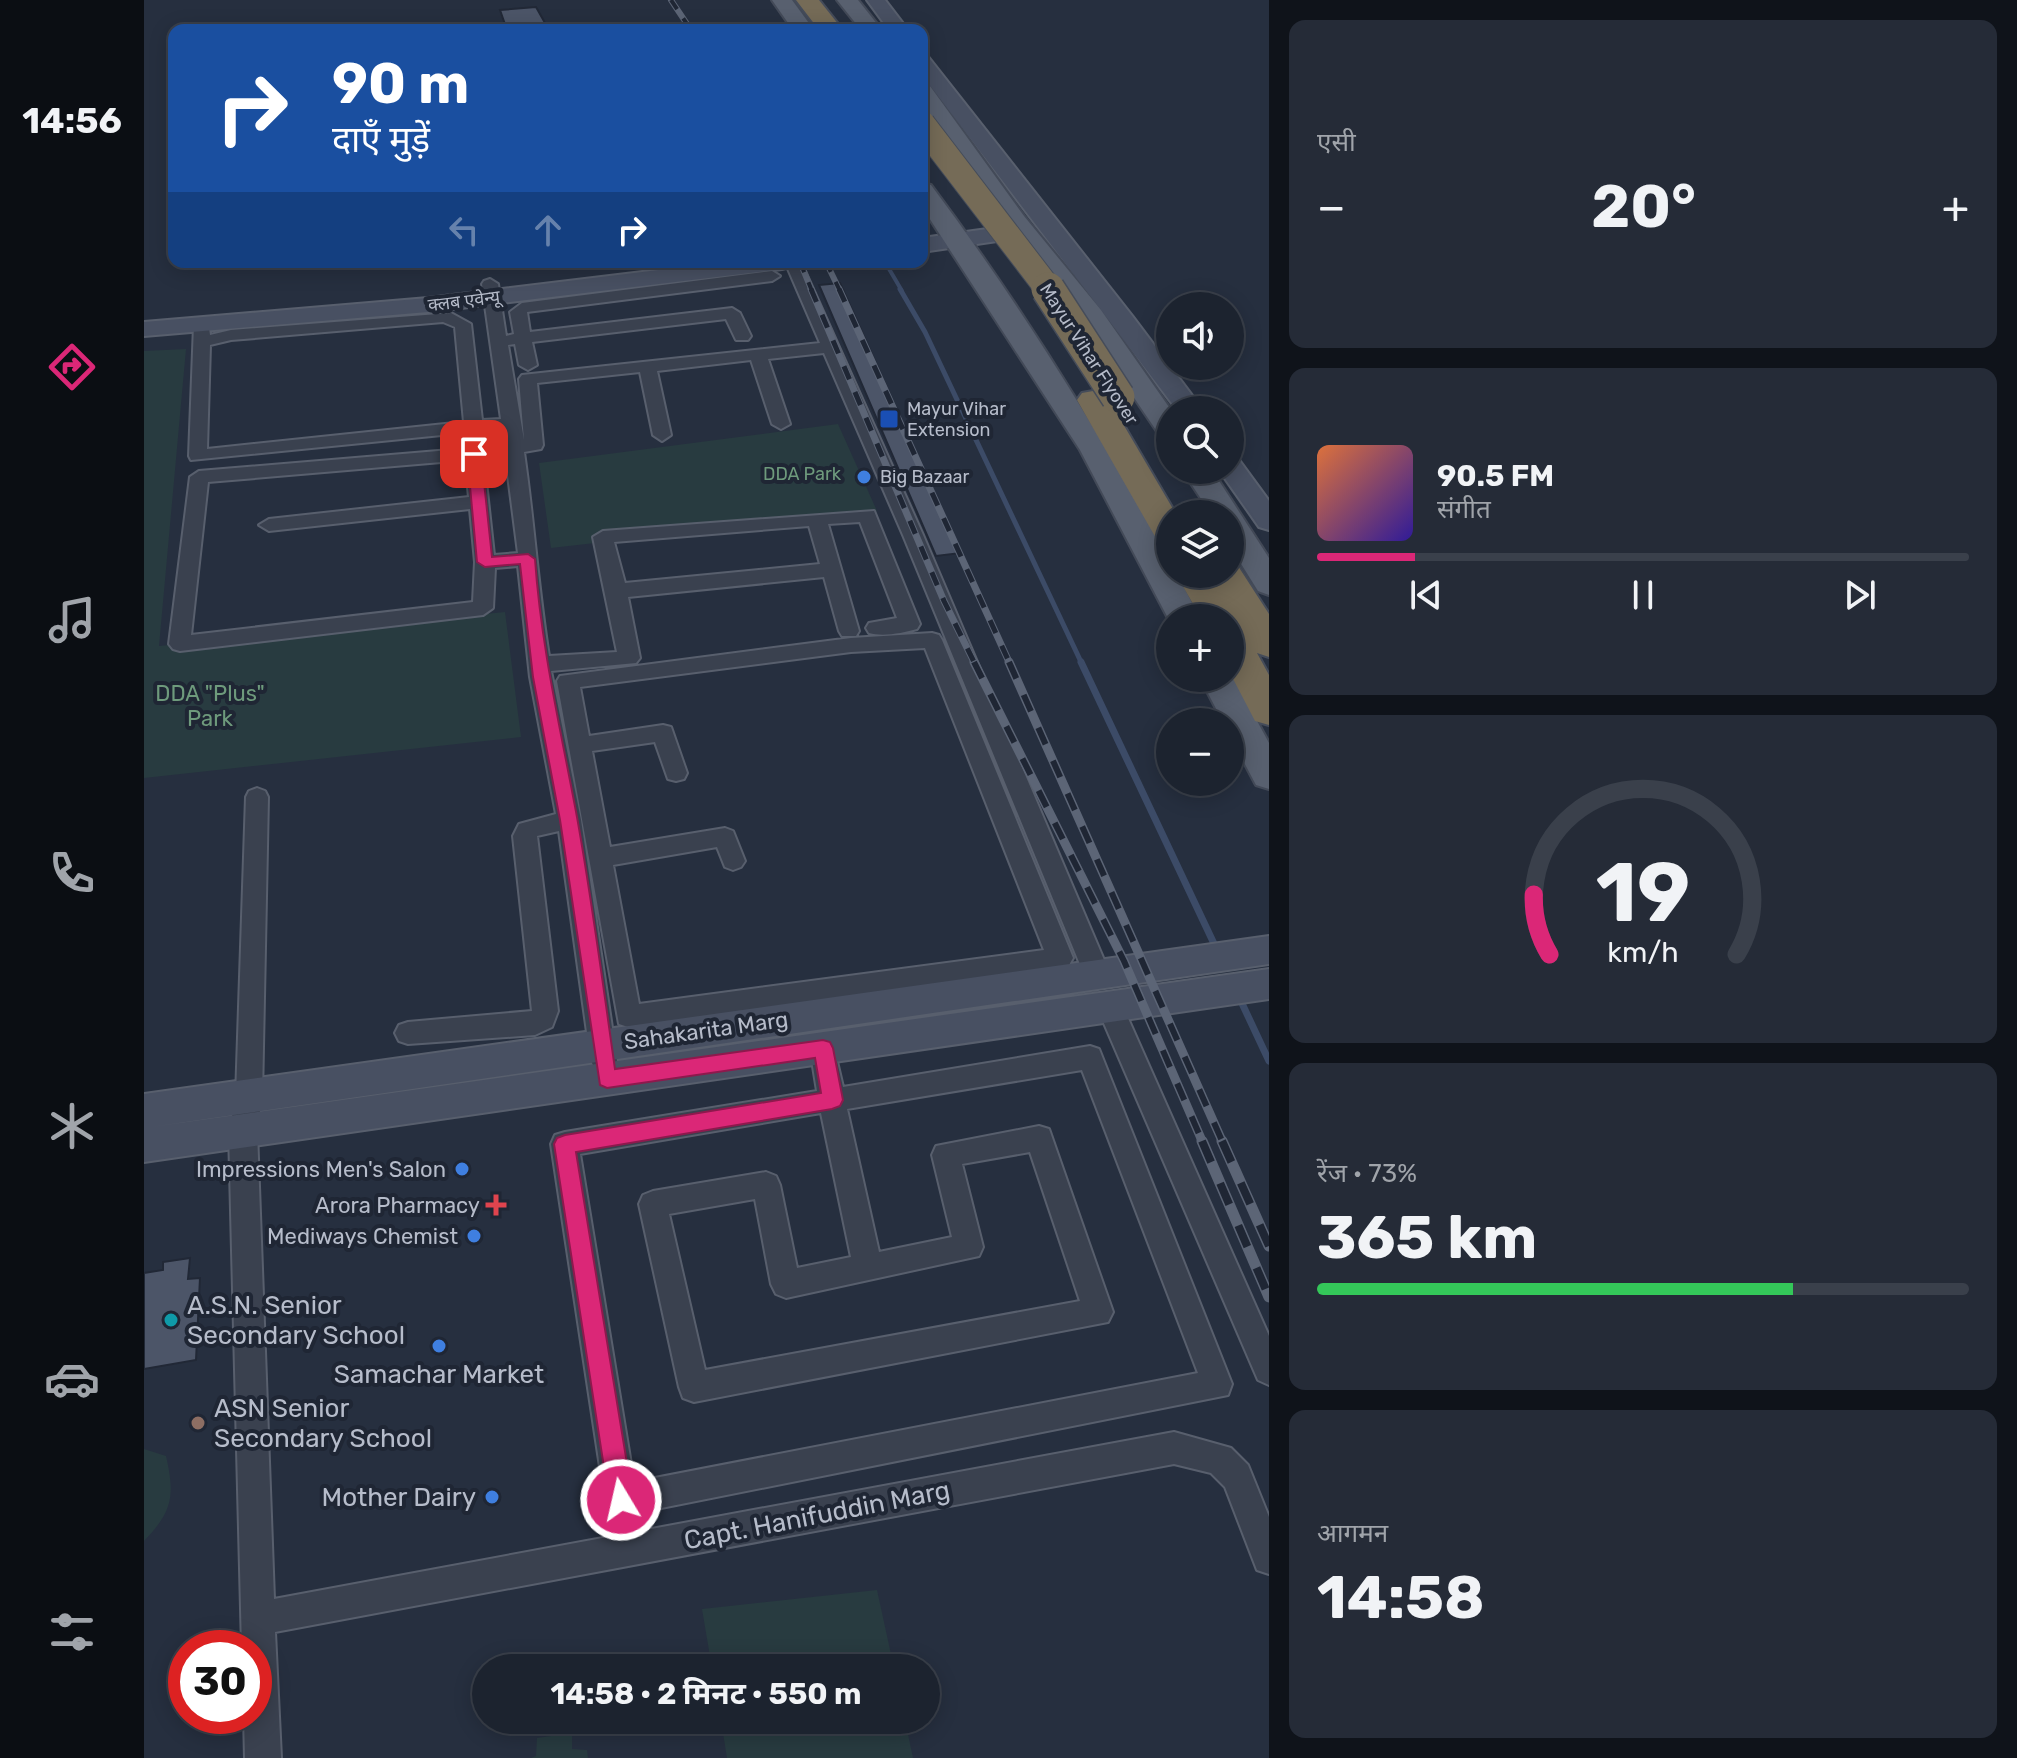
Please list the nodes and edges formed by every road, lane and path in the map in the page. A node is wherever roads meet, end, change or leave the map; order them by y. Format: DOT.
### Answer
graph roads {
  1 [pos="782,0"];
  2 [pos="807,0"];
  3 [pos="828,0"];
  4 [pos="847,0"];
  5 [pos="876,0"];
  6 [pos="800,24"];
  7 [pos="826,24"];
  8 [pos="846,24"];
  9 [pos="867,24"];
  10 [pos="894,24"];
  11 [pos="928,81"];
  12 [pos="928,82"];
  13 [pos="928,132"];
  14 [pos="928,160"];
  15 [pos="928,198"];
  16 [pos="1019,226"];
  17 [pos="928,233"];
  18 [pos="955,235"];
  19 [pos="928,243"];
  20 [pos="636,268"];
  21 [pos="795,268"];
  22 [pos="777,269"];
  23 [pos="660,288"];
  24 [pos="491,291"];
  25 [pos="1092,316"];
  26 [pos="144,318"];
  27 [pos="675,320"];
  28 [pos="1016,328"];
  29 [pos="144,329"];
  30 [pos="201,333"];
  31 [pos="742,336"];
  32 [pos="523,339"];
  33 [pos="498,342"];
  34 [pos="828,347"];
  35 [pos="758,354"];
  36 [pos="528,365"];
  37 [pos="647,366"];
  38 [pos="1180,396"];
  39 [pos="1156,410"];
  40 [pos="510,423"];
  41 [pos="781,424"];
  42 [pos="474,427"];
  43 [pos="662,435"];
  44 [pos="514,447"];
  45 [pos="1243,484"];
  46 [pos="1181,500"];
  47 [pos="477,502"];
  48 [pos="1156,509"];
  49 [pos="817,519"];
  50 [pos="1269,521"];
  51 [pos="269,525"];
  52 [pos="1244,543"];
  53 [pos="528,559"];
  54 [pos="485,562"];
  55 [pos="830,570"];
  56 [pos="1269,584"];
  57 [pos="1235,588"];
  58 [pos="617,591"];
  59 [pos="1177,604"];
  60 [pos="849,631"];
  61 [pos="1269,644"];
  62 [pos="629,658"];
  63 [pos="540,664"];
  64 [pos="1244,664"];
  65 [pos="1224,692"];
  66 [pos="570,693"];
  67 [pos="544,696"];
  68 [pos="1269,711"];
  69 [pos="579,745"];
  70 [pos="676,773"];
  71 [pos="1269,776"];
  72 [pos="257,797"];
  73 [pos="569,820"];
  74 [pos="600,858"];
  75 [pos="733,861"];
  76 [pos="1269,950"];
  77 [pos="1169,981"];
  78 [pos="1269,984"];
  79 [pos="1104,991"];
  80 [pos="628,1016"];
  81 [pos="408,1033"];
  82 [pos="602,1048"];
  83 [pos="823,1048"];
  84 [pos="832,1100"];
  85 [pos="144,1111"];
  86 [pos="246,1114"];
  87 [pos="144,1145"];
  88 [pos="868,1267"];
  89 [pos="1269,1370"];
  90 [pos="1269,1558"];
  91 [pos="258,1619"];
  92 [pos="263,1758"];
  1 -- 6 [label="main road"];
  2 -- 7 [label="highway"];
  3 -- 8 [label="highway"];
  4 -- 9 [label="main road"];
  5 -- 10 [label="street"];
  11 -- 38 [label="street"];
  12 -- 16 [label="main road"];
  13 -- 46 [label="highway, Mayur Vihar Flyover, bridge"];
  14 -- 48 [label="highway, Mayur Vihar Flyover"];
  15 -- 18 [label="main road"];
  16 -- 18 [label="street"];
  16 -- 25 [label="main road"];
  17 -- 18 [label="street"];
  18 -- 19 [label="street"];
  18 -- 28 [label="main road"];
  20 -- 24 [label="street, क्लब एवेन्यू"];
  21 -- 34 [label="street"];
  22 -- 23 [label="street, क्लब एवेन्यू"];
  22 -- 24 [label="street, क्लब एवेन्यू"];
  23 -- 27 [label="street"];
  23 -- 32 [label="street, क्लब एवेन्यू"];
  24 -- 26 [label="street, क्लब एवेन्यू"];
  24 -- 30 [label="street, क्लब एवेन्यू"];
  24 -- 33 [label="street"];
  25 -- 28 [label="main road"];
  25 -- 39 [label="main road"];
  27 -- 31 [label="street"];
  27 -- 32 [label="street"];
  28 -- 59 [label="main road"];
  29 -- 30 [label="street, क्लब एवेन्यू"];
  30 -- 42 [label="street"];
  30 -- 42 [label="street"];
  32 -- 33 [label="street"];
  32 -- 36 [label="street"];
  33 -- 40 [label="street"];
  34 -- 35 [label="street"];
  34 -- 79 [label="street"];
  35 -- 37 [label="street"];
  35 -- 41 [label="street"];
  37 -- 43 [label="street"];
  37 -- 44 [label="street"];
  40 -- 42 [label="street"];
  40 -- 44 [label="street"];
  44 -- 53 [label="street"];
  45 -- 50 [label="street"];
  47 -- 51 [label="street"];
  47 -- 54 [label="street"];
  47 -- 54 [label="street"];
  49 -- 55 [label="street"];
  49 -- 58 [label="street"];
  49 -- 60 [label="street"];
  52 -- 56 [label="main road"];
  53 -- 54 [label="street"];
  53 -- 63 [label="street"];
  55 -- 58 [label="street"];
  55 -- 60 [label="street"];
  57 -- 61 [label="highway"];
  58 -- 62 [label="street"];
  60 -- 62 [label="street"];
  62 -- 63 [label="street"];
  63 -- 67 [label="street"];
  64 -- 68 [label="highway"];
  65 -- 71 [label="main road"];
  66 -- 67 [label="street"];
  66 -- 69 [label="street"];
  66 -- 80 [label="street"];
  67 -- 73 [label="street"];
  69 -- 70 [label="street"];
  69 -- 74 [label="street"];
  72 -- 86 [label="street"];
  73 -- 81 [label="street"];
  73 -- 82 [label="street"];
  74 -- 75 [label="street"];
  74 -- 80 [label="street"];
  76 -- 77 [label="street, Sahakarita Marg"];
  77 -- 78 [label="street"];
  77 -- 79 [label="street, Sahakarita Marg"];
  79 -- 82 [label="street, Sahakarita Marg"];
  79 -- 83 [label="street, Sahakarita Marg"];
  79 -- 89 [label="street"];
  80 -- 82 [label="street"];
  82 -- 83 [label="street, Sahakarita Marg"];
  82 -- 86 [label="street, Sahakarita Marg"];
  83 -- 84 [label="street"];
  84 -- 84 [label="street"];
  84 -- 88 [label="street"];
  85 -- 86 [label="street, Sahakarita Marg"];
  86 -- 87 [label="street, Sahakarita Marg"];
  86 -- 91 [label="street"];
  88 -- 88 [label="street"];
  90 -- 91 [label="street, Capt. Hanifuddin Marg"];
  91 -- 92 [label="street"];
}
